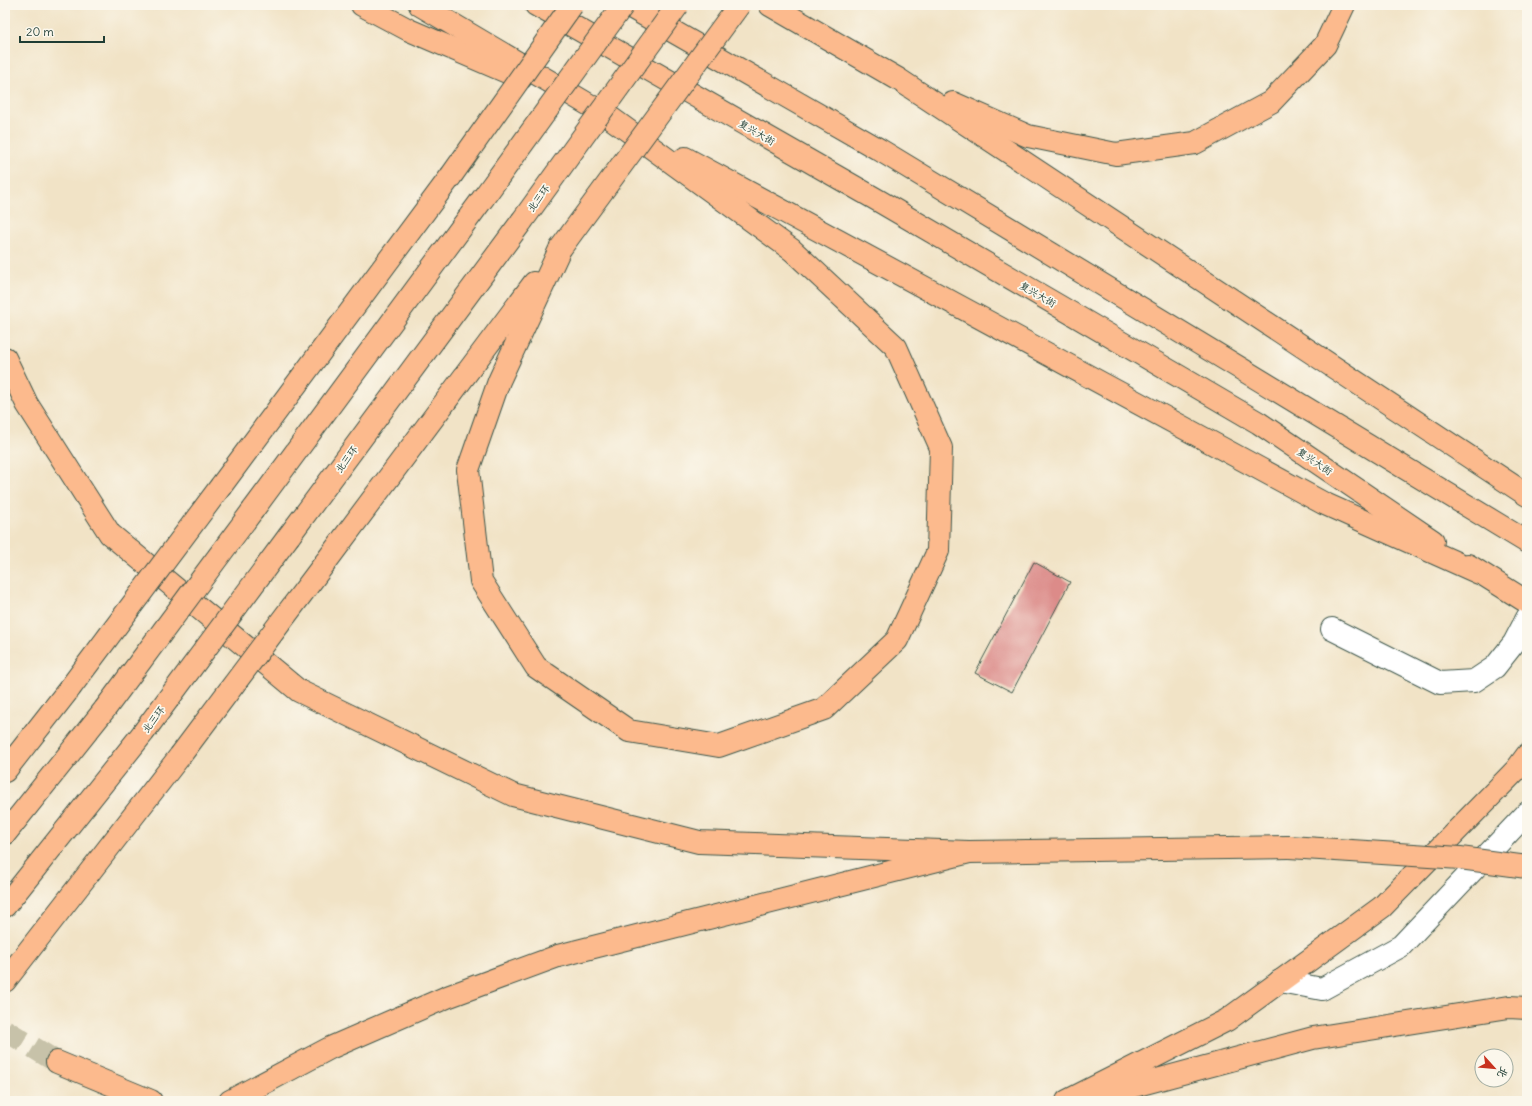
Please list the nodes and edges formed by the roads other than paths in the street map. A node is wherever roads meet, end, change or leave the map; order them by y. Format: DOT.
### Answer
graph roads {
  1 [pos="362,5"];
  2 [pos="420,5"];
  3 [pos="536,5"];
  4 [pos="572,5"];
  5 [pos="623,5"];
  6 [pos="628,5"];
  7 [pos="678,5"];
  8 [pos="739,5"];
  9 [pos="770,5"];
  10 [pos="1344,5"];
  11 [pos="898,79"];
  12 [pos="608,116"];
  13 [pos="560,249"];
  14 [pos="5,358"];
  15 [pos="1527,495"];
  16 [pos="1527,542"];
  17 [pos="1479,572"];
  18 [pos="1527,602"];
  19 [pos="1527,618"];
  20 [pos="1332,629"];
  21 [pos="1527,755"];
  22 [pos="5,771"];
  23 [pos="1527,813"];
  24 [pos="5,834"];
  25 [pos="969,852"];
  26 [pos="1527,867"];
  27 [pos="5,906"];
  28 [pos="5,981"];
  29 [pos="1280,981"];
  30 [pos="1527,1008"];
  31 [pos="57,1062"];
  32 [pos="151,1101"];
  33 [pos="230,1101"];
  34 [pos="1067,1101"];
  35 [pos="1077,1101"];
  1 -- 12 [label="main road"];
  2 -- 12 [label="main road"];
  3 -- 17 [label="main road, 复兴大街"];
  4 -- 22 [label="main road, bridge"];
  5 -- 24 [label="main road, bridge"];
  6 -- 16 [label="main road"];
  7 -- 27 [label="main road, 北三环, bridge"];
  8 -- 13 [label="main road, bridge"];
  9 -- 11 [label="main road"];
  10 -- 11 [label="main road"];
  11 -- 15 [label="main road"];
  12 -- 13 [label="main road"];
  12 -- 17 [label="main road"];
  13 -- 28 [label="main road, bridge"];
  14 -- 25 [label="main road"];
  17 -- 18 [label="main road, 复兴大街"];
  19 -- 20 [label="lane"];
  21 -- 29 [label="main road"];
  23 -- 29 [label="lane"];
  25 -- 26 [label="main road, bridge"];
  25 -- 33 [label="main road"];
  29 -- 34 [label="main road"];
  30 -- 35 [label="main road"];
  31 -- 32 [label="main road"];
}
